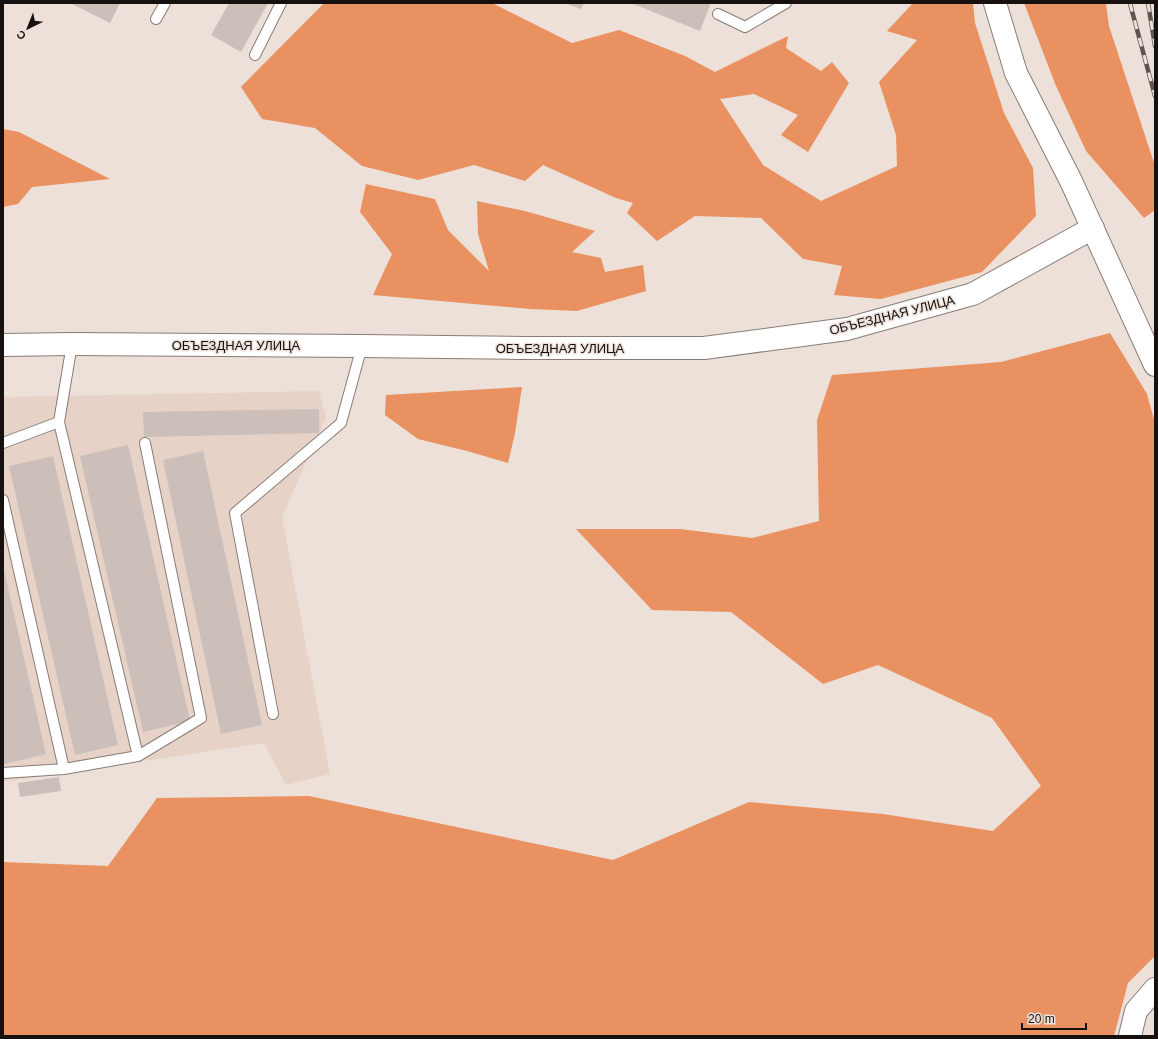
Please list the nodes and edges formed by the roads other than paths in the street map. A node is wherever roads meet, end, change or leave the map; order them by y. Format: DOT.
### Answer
graph roads {
  1 [pos="165,3"];
  2 [pos="281,3"];
  3 [pos="786,3"];
  4 [pos="995,3"];
  5 [pos="718,14"];
  6 [pos="156,19"];
  7 [pos="255,55"];
  8 [pos="1093,228"];
  9 [pos="72,344"];
  10 [pos="3,345"];
  11 [pos="362,346"];
  12 [pos="1155,365"];
  13 [pos="59,422"];
  14 [pos="3,443"];
  15 [pos="145,443"];
  16 [pos="3,500"];
  17 [pos="273,714"];
  18 [pos="138,756"];
  19 [pos="64,769"];
  20 [pos="3,773"];
  21 [pos="1155,989"];
  22 [pos="1130,1036"];
  1 -- 6 [label="lane"];
  2 -- 7 [label="lane"];
  3 -- 5 [label="lane"];
  4 -- 8 [label="main road"];
  8 -- 11 [label="main road, ОБЪЕЗДНАЯ УЛИЦА"];
  8 -- 12 [label="main road"];
  9 -- 10 [label="main road, ОБЪЕЗДНАЯ УЛИЦА"];
  9 -- 11 [label="main road, ОБЪЕЗДНАЯ УЛИЦА"];
  9 -- 13 [label="lane"];
  11 -- 17 [label="lane"];
  13 -- 14 [label="lane"];
  13 -- 18 [label="lane"];
  15 -- 18 [label="lane"];
  16 -- 19 [label="lane"];
  18 -- 19 [label="lane"];
  19 -- 20 [label="lane"];
  21 -- 22 [label="main road"];
}
